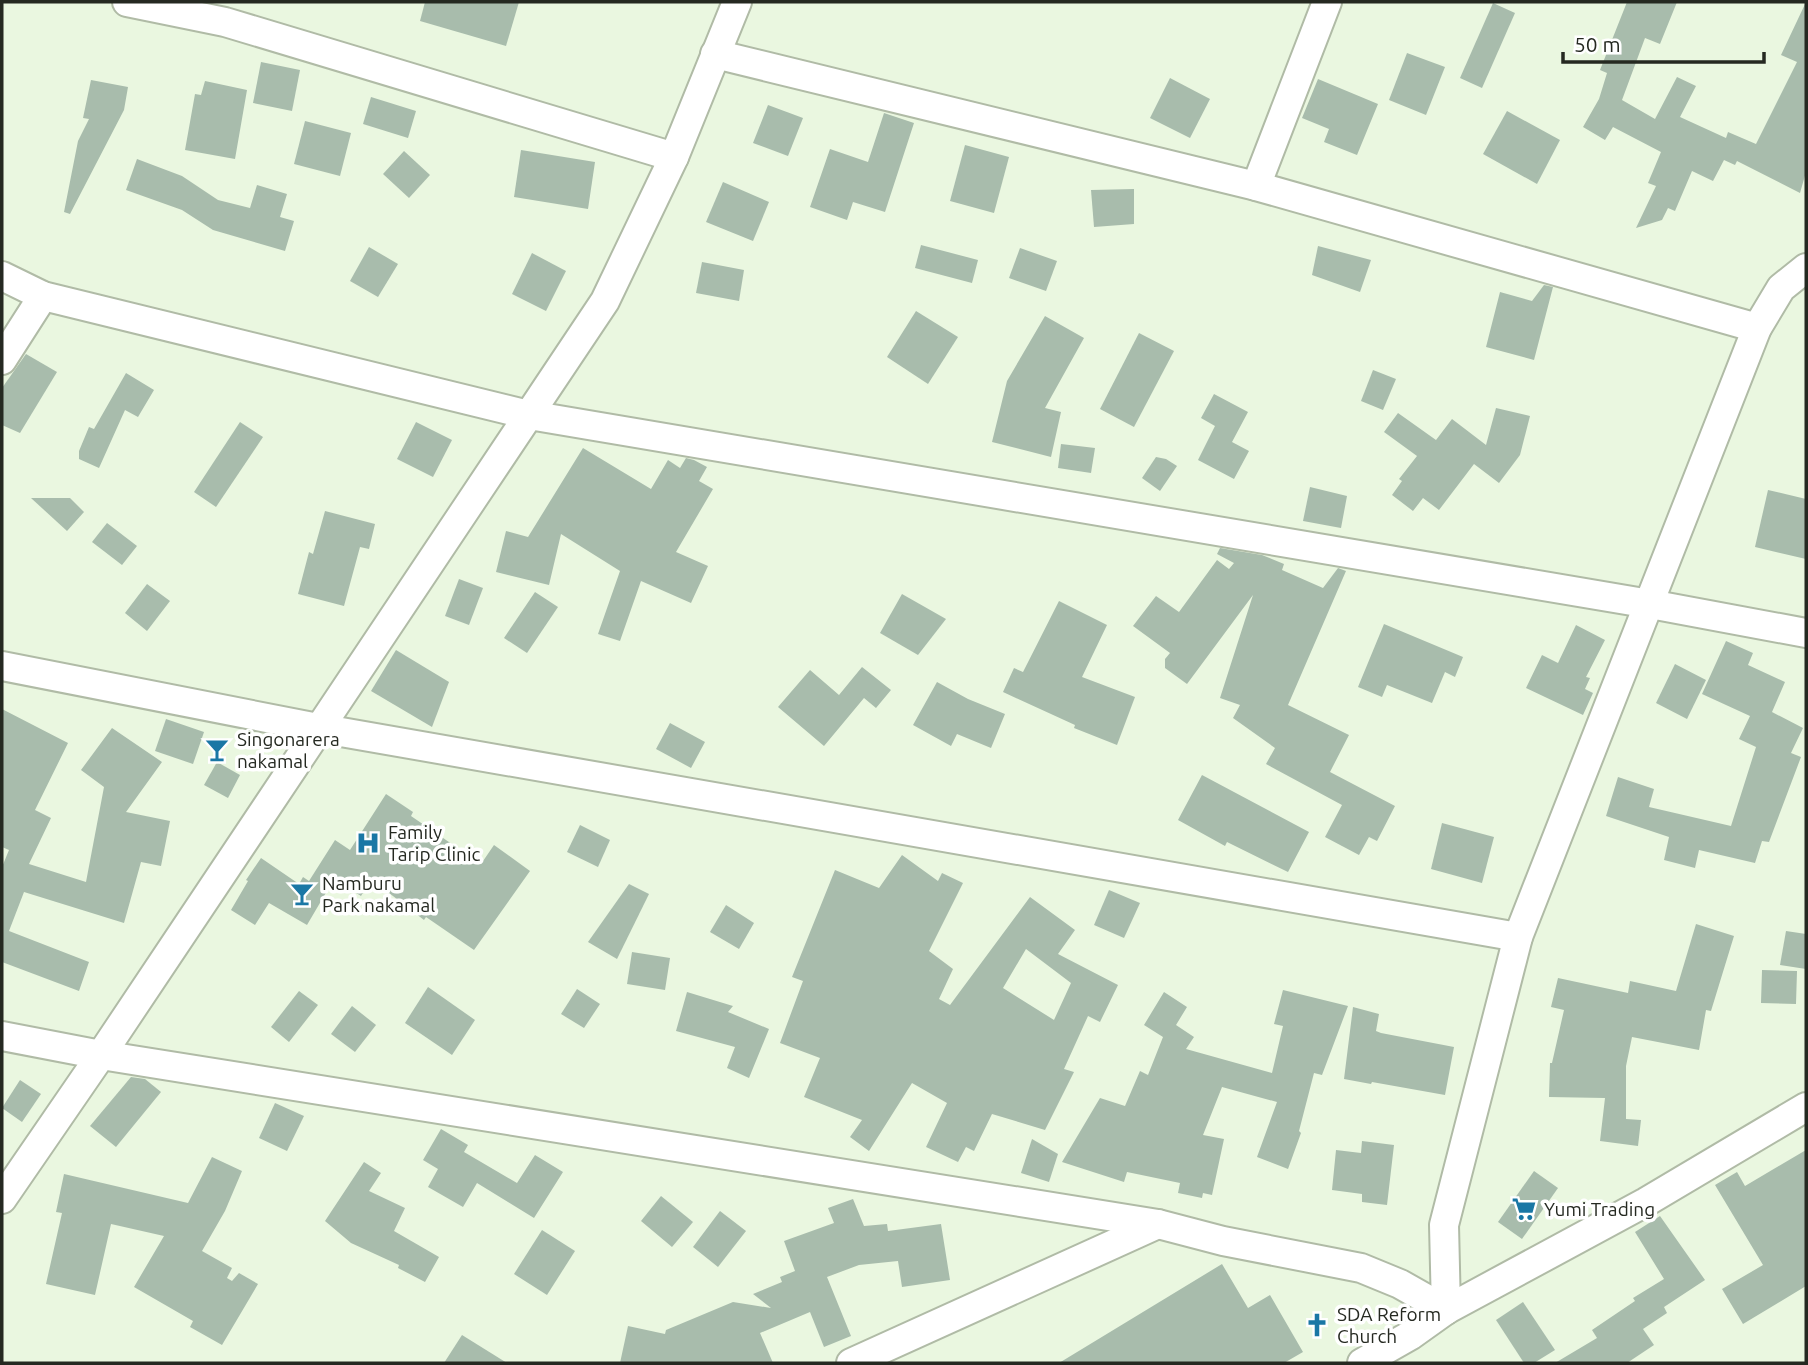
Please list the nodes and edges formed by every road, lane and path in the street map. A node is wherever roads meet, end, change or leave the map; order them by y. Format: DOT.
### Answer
graph roads {
  1 [pos="127,2"];
  2 [pos="737,2"];
  3 [pos="1327,2"];
  4 [pos="715,54"];
  5 [pos="674,157"];
  6 [pos="1256,186"];
  7 [pos="1806,268"];
  8 [pos="2,276"];
  9 [pos="43,296"];
  10 [pos="1757,328"];
  11 [pos="2,360"];
  12 [pos="529,415"];
  13 [pos="1650,604"];
  14 [pos="1806,633"];
  15 [pos="2,666"];
  16 [pos="318,728"];
  17 [pos="1518,937"];
  18 [pos="2,1036"];
  19 [pos="101,1055"];
  20 [pos="1806,1107"];
  21 [pos="2,1199"];
  22 [pos="1158,1224"];
  23 [pos="1446,1310"];
  24 [pos="851,1363"];
  25 [pos="1362,1363"];
  1 -- 5 [label="street"];
  2 -- 4 [label="street"];
  3 -- 6 [label="street"];
  4 -- 5 [label="street"];
  4 -- 6 [label="street"];
  5 -- 12 [label="street"];
  6 -- 10 [label="street"];
  7 -- 10 [label="street"];
  8 -- 9 [label="street"];
  9 -- 11 [label="street"];
  9 -- 12 [label="street"];
  10 -- 13 [label="street"];
  12 -- 13 [label="street"];
  12 -- 16 [label="street"];
  13 -- 14 [label="street"];
  13 -- 17 [label="street"];
  15 -- 16 [label="street"];
  16 -- 17 [label="street"];
  16 -- 19 [label="street"];
  17 -- 23 [label="street"];
  18 -- 19 [label="street"];
  19 -- 21 [label="street"];
  19 -- 22 [label="street"];
  20 -- 23 [label="street"];
  22 -- 23 [label="street"];
  22 -- 24 [label="street"];
  23 -- 25 [label="street"];
}
